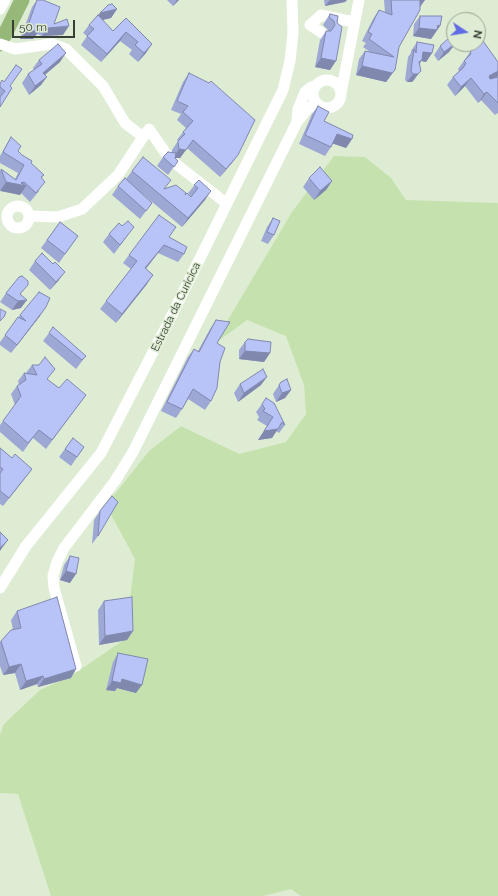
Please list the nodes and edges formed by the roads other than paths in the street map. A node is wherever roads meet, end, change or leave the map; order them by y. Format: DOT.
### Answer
graph roads {
  1 [pos="5,0"];
  2 [pos="292,0"];
  3 [pos="359,0"];
  4 [pos="0,9"];
  5 [pos="292,24"];
  6 [pos="310,25"];
  7 [pos="322,30"];
  8 [pos="347,32"];
  9 [pos="5,46"];
  10 [pos="346,64"];
  11 [pos="328,81"];
  12 [pos="316,86"];
  13 [pos="341,93"];
  14 [pos="321,107"];
  15 [pos="296,122"];
  16 [pos="143,137"];
  17 [pos="167,155"];
  18 [pos="176,164"];
  19 [pos="226,203"];
  20 [pos="30,216"];
  21 [pos="0,588"];
  22 [pos="76,666"];
  1 -- 4 [label="street"];
  2 -- 5 [label="street, Estrada da Curicica"];
  3 -- 8 [label="street"];
  5 -- 6 [label="street"];
  5 -- 19 [label="street, Estrada da Curicica"];
  6 -- 7 [label="street"];
  6 -- 8 [label="street"];
  8 -- 10 [label="street"];
  9 -- 16 [label="street"];
  10 -- 11 [label="street"];
  10 -- 13 [label="street"];
  11 -- 12 [label="street"];
  11 -- 13 [label="street"];
  12 -- 14 [label="street"];
  12 -- 15 [label="street"];
  13 -- 14 [label="street"];
  14 -- 15 [label="street"];
  15 -- 22 [label="street"];
  16 -- 17 [label="street"];
  16 -- 20 [label="street"];
  18 -- 19 [label="street"];
  19 -- 21 [label="street, Estrada da Curicica"];
}
